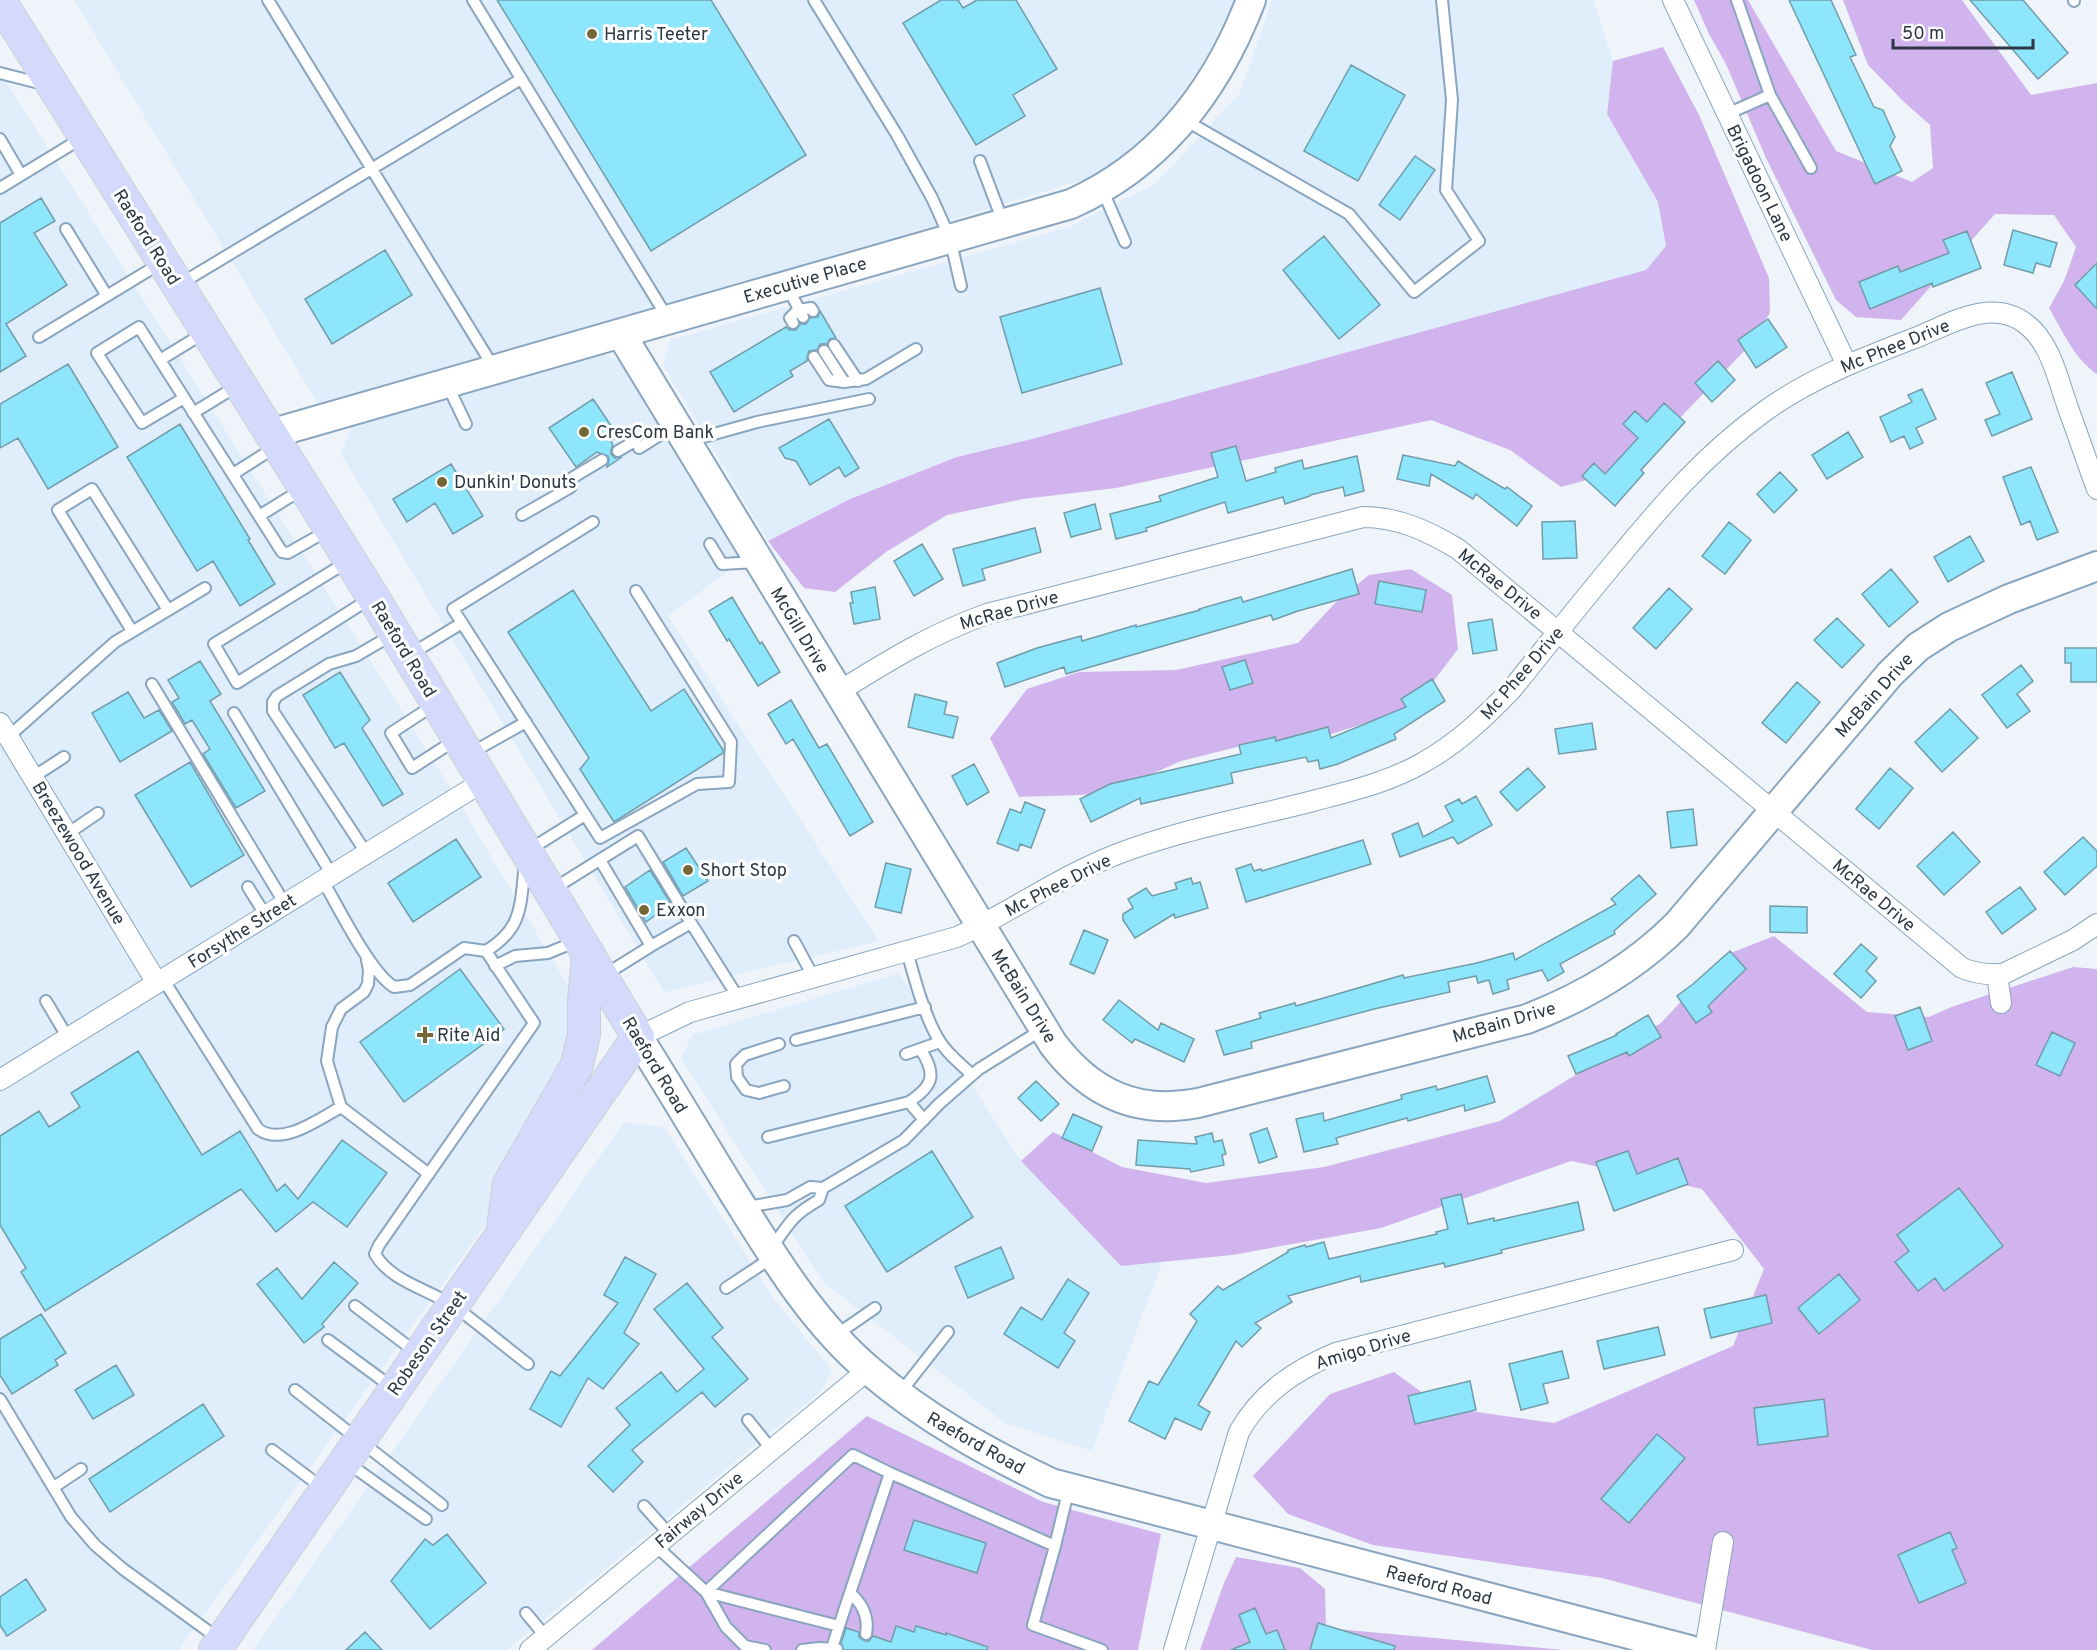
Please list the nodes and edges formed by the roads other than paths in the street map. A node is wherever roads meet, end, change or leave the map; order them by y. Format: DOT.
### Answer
graph roads {
  1 [pos="268,0"];
  2 [pos="473,0"];
  3 [pos="814,0"];
  4 [pos="1251,0"];
  5 [pos="1442,0"];
  6 [pos="1673,0"];
  7 [pos="1737,0"];
  8 [pos="0,1"];
  9 [pos="0,73"];
  10 [pos="521,79"];
  11 [pos="54,87"];
  12 [pos="1770,95"];
  13 [pos="1727,114"];
  14 [pos="1182,119"];
  15 [pos="84,136"];
  16 [pos="0,139"];
  17 [pos="980,161"];
  18 [pos="1810,168"];
  19 [pos="372,169"];
  20 [pos="21,175"];
  21 [pos="0,188"];
  22 [pos="1102,189"];
  23 [pos="1004,223"];
  24 [pos="66,229"];
  25 [pos="950,238"];
  26 [pos="1125,242"];
  27 [pos="170,274"];
  28 [pos="961,286"];
  29 [pos="107,296"];
  30 [pos="800,306"];
  31 [pos="668,320"];
  32 [pos="793,323"];
  33 [pos="207,331"];
  34 [pos="621,334"];
  35 [pos="39,338"];
  36 [pos="834,345"];
  37 [pos="916,349"];
  38 [pos="824,351"];
  39 [pos="814,357"];
  40 [pos="160,360"];
  41 [pos="1847,365"];
  42 [pos="495,369"];
  43 [pos="858,381"];
  44 [pos="844,382"];
  45 [pos="446,383"];
  46 [pos="240,384"];
  47 [pos="184,398"];
  48 [pos="869,399"];
  49 [pos="193,413"];
  50 [pos="466,424"];
  51 [pos="681,433"];
  52 [pos="274,440"];
  53 [pos="618,451"];
  54 [pos="602,460"];
  55 [pos="233,474"];
  56 [pos="304,488"];
  57 [pos="2097,489"];
  58 [pos="522,515"];
  59 [pos="259,516"];
  60 [pos="593,522"];
  61 [pos="330,529"];
  62 [pos="710,544"];
  63 [pos="350,560"];
  64 [pos="759,562"];
  65 [pos="2097,566"];
  66 [pos="205,588"];
  67 [pos="636,591"];
  68 [pos="372,597"];
  69 [pos="168,610"];
  70 [pos="462,623"];
  71 [pos="132,631"];
  72 [pos="1558,632"];
  73 [pos="401,645"];
  74 [pos="152,684"];
  75 [pos="838,692"];
  76 [pos="437,704"];
  77 [pos="234,713"];
  78 [pos="526,722"];
  79 [pos="4,730"];
  80 [pos="463,747"];
  81 [pos="64,757"];
  82 [pos="33,777"];
  83 [pos="484,781"];
  84 [pos="1773,811"];
  85 [pos="98,813"];
  86 [pos="585,815"];
  87 [pos="67,834"];
  88 [pos="600,838"];
  89 [pos="526,852"];
  90 [pos="367,854"];
  91 [pos="604,857"];
  92 [pos="328,878"];
  93 [pos="248,886"];
  94 [pos="550,891"];
  95 [pos="285,904"];
  96 [pos="266,916"];
  97 [pos="691,923"];
  98 [pos="2097,924"];
  99 [pos="980,926"];
  100 [pos="794,940"];
  101 [pos="651,946"];
  102 [pos="486,951"];
  103 [pos="907,951"];
  104 [pos="366,954"];
  105 [pos="590,956"];
  106 [pos="495,966"];
  107 [pos="1996,974"];
  108 [pos="813,978"];
  109 [pos="160,981"];
  110 [pos="739,999"];
  111 [pos="46,1001"];
  112 [pos="2001,1003"];
  113 [pos="925,1007"];
  114 [pos="1043,1029"];
  115 [pos="638,1037"];
  116 [pos="68,1038"];
  117 [pos="796,1040"];
  118 [pos="940,1042"];
  119 [pos="779,1044"];
  120 [pos="921,1050"];
  121 [pos="906,1054"];
  122 [pos="972,1075"];
  123 [pos="0,1080"];
  124 [pos="784,1086"];
  125 [pos="909,1102"];
  126 [pos="341,1107"];
  127 [pos="924,1120"];
  128 [pos="768,1137"];
  129 [pos="429,1174"];
  130 [pos="823,1188"];
  131 [pos="743,1208"];
  132 [pos="502,1234"];
  133 [pos="1733,1250"];
  134 [pos="771,1254"];
  135 [pos="726,1288"];
  136 [pos="453,1305"];
  137 [pos="355,1306"];
  138 [pos="875,1308"];
  139 [pos="948,1332"];
  140 [pos="834,1336"];
  141 [pos="328,1340"];
  142 [pos="418,1355"];
  143 [pos="528,1364"];
  144 [pos="868,1370"];
  145 [pos="395,1389"];
  146 [pos="295,1390"];
  147 [pos="899,1395"];
  148 [pos="0,1399"];
  149 [pos="748,1420"];
  150 [pos="272,1450"];
  151 [pos="772,1450"];
  152 [pos="353,1451"];
  153 [pos="81,1469"];
  154 [pos="890,1473"];
  155 [pos="54,1487"];
  156 [pos="1069,1488"];
  157 [pos="326,1491"];
  158 [pos="442,1505"];
  159 [pos="645,1506"];
  160 [pos="426,1519"];
  161 [pos="1211,1525"];
  162 [pos="663,1540"];
  163 [pos="1723,1542"];
  164 [pos="1055,1546"];
  165 [pos="706,1592"];
  166 [pos="850,1593"];
  167 [pos="526,1613"];
  168 [pos="839,1626"];
  169 [pos="866,1634"];
  170 [pos="546,1637"];
  171 [pos="218,1645"];
  172 [pos="834,1648"];
  173 [pos="530,1650"];
  174 [pos="765,1650"];
  175 [pos="802,1650"];
  176 [pos="1102,1650"];
  177 [pos="1174,1650"];
  178 [pos="1690,1650"];
  179 [pos="1705,1650"];
  1 -- 19 [label="lane"];
  2 -- 10 [label="lane"];
  3 -- 25 [label="lane"];
  4 -- 14 [label="street, Executive Place"];
  5 -- 14 [label="lane"];
  6 -- 13 [label="street, Brigadoon Lane"];
  7 -- 12 [label="lane"];
  8 -- 11 [label="main road, Raeford Road"];
  9 -- 11 [label="lane"];
  10 -- 19 [label="lane"];
  10 -- 31 [label="lane"];
  11 -- 15 [label="main road, Raeford Road"];
  12 -- 13 [label="lane"];
  12 -- 18 [label="lane"];
  13 -- 41 [label="street, Brigadoon Lane"];
  14 -- 22 [label="street, Executive Place"];
  15 -- 20 [label="lane"];
  15 -- 27 [label="main road, Raeford Road"];
  16 -- 20 [label="lane"];
  17 -- 23 [label="lane"];
  19 -- 27 [label="lane"];
  19 -- 42 [label="lane"];
  20 -- 21 [label="lane"];
  22 -- 23 [label="street, Executive Place"];
  22 -- 26 [label="lane"];
  23 -- 25 [label="street, Executive Place"];
  24 -- 29 [label="lane"];
  25 -- 28 [label="lane"];
  25 -- 30 [label="street, Executive Place"];
  27 -- 29 [label="lane"];
  27 -- 33 [label="main road, Raeford Road"];
  29 -- 35 [label="lane"];
  30 -- 31 [label="street, Executive Place"];
  30 -- 32 [label="lane"];
  31 -- 34 [label="street, Executive Place"];
  33 -- 40 [label="lane"];
  33 -- 46 [label="main road, Raeford Road"];
  34 -- 42 [label="street, Executive Place"];
  34 -- 51 [label="street, McGill Drive"];
  36 -- 43 [label="lane"];
  37 -- 43 [label="lane"];
  38 -- 44 [label="lane"];
  39 -- 44 [label="lane"];
  40 -- 47 [label="lane"];
  40 -- 47 [label="lane"];
  41 -- 57 [label="street, Mc Phee Drive"];
  41 -- 72 [label="street, Mc Phee Drive"];
  42 -- 45 [label="street, Executive Place"];
  43 -- 44 [label="lane"];
  45 -- 50 [label="lane"];
  45 -- 52 [label="street, Executive Place"];
  46 -- 49 [label="lane"];
  46 -- 52 [label="main road, Raeford Road"];
  47 -- 49 [label="lane"];
  48 -- 51 [label="lane"];
  49 -- 55 [label="lane"];
  51 -- 53 [label="lane"];
  51 -- 64 [label="street, McGill Drive"];
  52 -- 55 [label="lane"];
  52 -- 56 [label="main road, Raeford Road"];
  54 -- 58 [label="lane"];
  55 -- 59 [label="lane"];
  56 -- 59 [label="lane"];
  56 -- 61 [label="main road, Raeford Road"];
  59 -- 61 [label="lane"];
  60 -- 70 [label="lane"];
  61 -- 63 [label="main road, Raeford Road"];
  62 -- 64 [label="lane"];
  63 -- 68 [label="main road, Raeford Road"];
  63 -- 68 [label="lane"];
  64 -- 75 [label="street, McGill Drive"];
  65 -- 84 [label="street, McBain Drive"];
  66 -- 69 [label="lane"];
  67 -- 88 [label="lane"];
  68 -- 73 [label="main road, Raeford Road"];
  69 -- 71 [label="lane"];
  69 -- 71 [label="lane"];
  70 -- 73 [label="lane"];
  70 -- 78 [label="lane"];
  71 -- 79 [label="lane"];
  72 -- 75 [label="street, McRae Drive"];
  72 -- 84 [label="street, McRae Drive"];
  72 -- 99 [label="street, Mc Phee Drive"];
  73 -- 76 [label="main road, Raeford Road"];
  73 -- 90 [label="lane"];
  74 -- 95 [label="lane"];
  75 -- 99 [label="street, McGill Drive"];
  76 -- 80 [label="main road, Raeford Road"];
  76 -- 80 [label="lane"];
  77 -- 92 [label="lane"];
  78 -- 80 [label="lane"];
  78 -- 86 [label="lane"];
  79 -- 82 [label="street, Breezewood Avenue"];
  80 -- 83 [label="main road, Raeford Road"];
  81 -- 82 [label="lane"];
  82 -- 87 [label="street, Breezewood Avenue"];
  83 -- 89 [label="main road, Raeford Road"];
  83 -- 90 [label="street, Forsythe Street"];
  84 -- 107 [label="street, McRae Drive"];
  84 -- 114 [label="street, McBain Drive"];
  85 -- 87 [label="lane"];
  86 -- 88 [label="lane"];
  86 -- 89 [label="lane"];
  87 -- 109 [label="street, Breezewood Avenue"];
  88 -- 91 [label="lane"];
  89 -- 94 [label="main road, Raeford Road"];
  89 -- 102 [label="lane"];
  90 -- 92 [label="street, Forsythe Street"];
  91 -- 94 [label="lane"];
  91 -- 97 [label="lane"];
  91 -- 101 [label="lane"];
  92 -- 95 [label="street, Forsythe Street"];
  92 -- 104 [label="lane"];
  93 -- 96 [label="lane"];
  94 -- 105 [label="main road, Raeford Road"];
  95 -- 96 [label="street, Forsythe Street"];
  96 -- 109 [label="street, Forsythe Street"];
  97 -- 101 [label="lane"];
  97 -- 110 [label="lane"];
  98 -- 107 [label="street, McRae Drive"];
  99 -- 103 [label="street, Mc Phee Drive"];
  99 -- 114 [label="street, McBain Drive"];
  100 -- 108 [label="lane"];
  101 -- 105 [label="lane"];
  102 -- 104 [label="lane"];
  102 -- 106 [label="lane"];
  103 -- 108 [label="street, Mc Phee Drive"];
  103 -- 113 [label="lane"];
  104 -- 126 [label="lane"];
  105 -- 106 [label="lane"];
  105 -- 115 [label="main road, Raeford Road"];
  105 -- 132 [label="main road"];
  106 -- 129 [label="lane"];
  107 -- 112 [label="street"];
  108 -- 110 [label="street, Mc Phee Drive"];
  109 -- 116 [label="street, Forsythe Street"];
  109 -- 126 [label="lane"];
  110 -- 115 [label="street, Mc Phee Drive"];
  111 -- 116 [label="lane"];
  113 -- 117 [label="lane"];
  113 -- 118 [label="lane"];
  114 -- 122 [label="lane"];
  115 -- 131 [label="street, Raeford Road"];
  115 -- 132 [label="main road, Robeson Street"];
  116 -- 123 [label="street, Forsythe Street"];
  118 -- 120 [label="lane"];
  118 -- 122 [label="lane"];
  119 -- 124 [label="lane"];
  120 -- 121 [label="lane"];
  120 -- 125 [label="lane"];
  122 -- 127 [label="lane"];
  125 -- 127 [label="lane"];
  125 -- 128 [label="lane"];
  126 -- 129 [label="lane"];
  127 -- 130 [label="lane"];
  129 -- 136 [label="lane"];
  130 -- 131 [label="lane"];
  130 -- 134 [label="lane"];
  131 -- 134 [label="street, Raeford Road"];
  132 -- 136 [label="main road, Robeson Street"];
  133 -- 161 [label="street, Amigo Drive"];
  134 -- 135 [label="lane"];
  134 -- 140 [label="street, Raeford Road"];
  136 -- 142 [label="main road, Robeson Street"];
  136 -- 143 [label="lane"];
  137 -- 142 [label="lane"];
  138 -- 140 [label="lane"];
  139 -- 147 [label="lane"];
  140 -- 144 [label="street, Raeford Road"];
  141 -- 145 [label="lane"];
  142 -- 145 [label="main road, Robeson Street"];
  144 -- 147 [label="street, Raeford Road"];
  144 -- 151 [label="street, Fairway Drive"];
  145 -- 152 [label="main road, Robeson Street"];
  146 -- 152 [label="lane"];
  147 -- 156 [label="street, Raeford Road"];
  148 -- 155 [label="lane"];
  149 -- 151 [label="lane"];
  150 -- 157 [label="lane"];
  151 -- 162 [label="street, Fairway Drive"];
  152 -- 157 [label="main road, Robeson Street"];
  152 -- 158 [label="lane"];
  152 -- 160 [label="lane"];
  153 -- 155 [label="lane"];
  154 -- 164 [label="lane"];
  154 -- 165 [label="lane"];
  154 -- 166 [label="lane"];
  155 -- 171 [label="lane"];
  156 -- 161 [label="street, Raeford Road"];
  156 -- 164 [label="lane"];
  157 -- 171 [label="main road, Robeson Street"];
  159 -- 162 [label="lane"];
  161 -- 177 [label="street, Amigo Drive"];
  161 -- 178 [label="street, Raeford Road"];
  162 -- 165 [label="lane"];
  162 -- 170 [label="street, Fairway Drive"];
  163 -- 179 [label="street"];
  164 -- 176 [label="lane"];
  165 -- 168 [label="lane"];
  165 -- 174 [label="lane"];
  166 -- 168 [label="lane"];
  166 -- 169 [label="lane"];
  167 -- 170 [label="lane"];
  168 -- 172 [label="lane"];
  170 -- 173 [label="street, Fairway Drive"];
  172 -- 175 [label="lane"];
}
